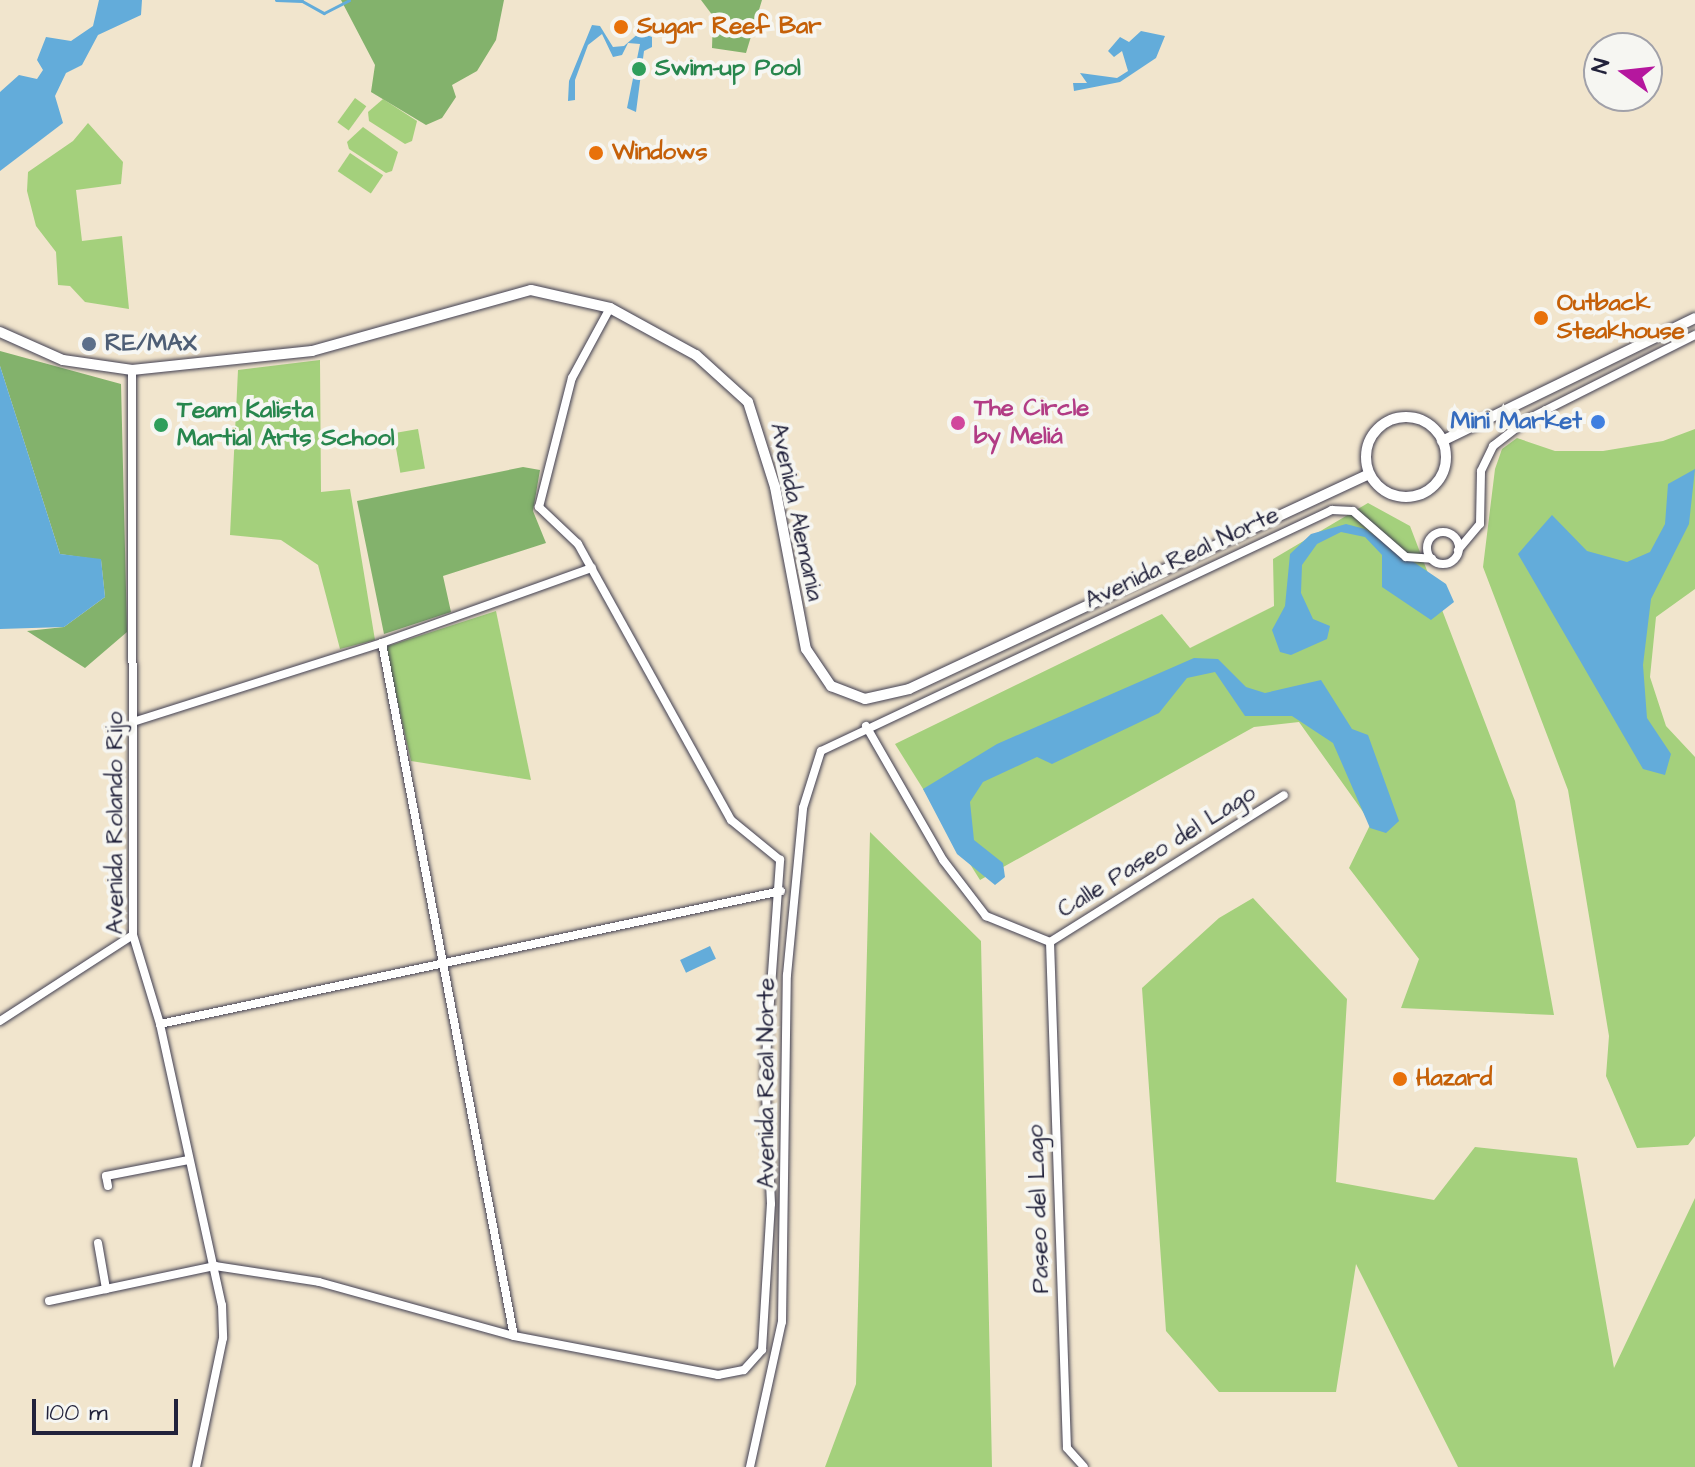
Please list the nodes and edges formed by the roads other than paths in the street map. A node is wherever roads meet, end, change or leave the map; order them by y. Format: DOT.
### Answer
graph roads {
  1 [pos="610,308"];
  2 [pos="1695,318"];
  3 [pos="0,332"];
  4 [pos="1695,335"];
  5 [pos="132,370"];
  6 [pos="1442,441"];
  7 [pos="1369,474"];
  8 [pos="1472,537"];
  9 [pos="1455,538"];
  10 [pos="1427,548"];
  11 [pos="1458,550"];
  12 [pos="1418,559"];
  13 [pos="1432,559"];
  14 [pos="592,568"];
  15 [pos="382,643"];
  16 [pos="136,721"];
  17 [pos="866,726"];
  18 [pos="1284,795"];
  19 [pos="781,891"];
  20 [pos="133,935"];
  21 [pos="1050,942"];
  22 [pos="443,965"];
  23 [pos="0,1021"];
  24 [pos="160,1024"];
  25 [pos="188,1160"];
  26 [pos="108,1186"];
  27 [pos="98,1243"];
  28 [pos="215,1266"];
  29 [pos="106,1289"];
  30 [pos="49,1301"];
  31 [pos="514,1336"];
  32 [pos="196,1467"];
  33 [pos="750,1467"];
  34 [pos="1084,1467"];
  1 -- 5 [label="street, Avenida Alemania"];
  1 -- 7 [label="street, Avenida Alemania"];
  1 -- 14 [label="street"];
  2 -- 6 [label="street"];
  3 -- 5 [label="street, Avenida Alemania"];
  4 -- 8 [label="street"];
  5 -- 16 [label="street, Avenida Rolando Rijo"];
  6 -- 7 [label="street"];
  6 -- 7 [label="street"];
  8 -- 9 [label="street"];
  8 -- 11 [label="street"];
  9 -- 10 [label="street"];
  9 -- 11 [label="street"];
  10 -- 12 [label="street"];
  10 -- 13 [label="street"];
  11 -- 13 [label="street"];
  12 -- 13 [label="street"];
  12 -- 17 [label="street, Avenida Real Norte"];
  14 -- 15 [label="street"];
  14 -- 19 [label="street"];
  15 -- 16 [label="street"];
  15 -- 22 [label="street"];
  16 -- 20 [label="street, Avenida Rolando Rijo"];
  17 -- 21 [label="street"];
  17 -- 33 [label="street, Avenida Real Norte"];
  18 -- 21 [label="street, Calle Paseo del Lago"];
  19 -- 22 [label="street"];
  19 -- 31 [label="street"];
  20 -- 23 [label="street"];
  20 -- 24 [label="street, Avenida Rolando Rijo"];
  21 -- 34 [label="street, Paseo del Lago"];
  22 -- 24 [label="street"];
  22 -- 31 [label="street"];
  24 -- 25 [label="street, Avenida Rolando Rijo"];
  25 -- 26 [label="street"];
  25 -- 28 [label="street, Avenida Rolando Rijo"];
  27 -- 29 [label="street"];
  28 -- 29 [label="street"];
  28 -- 31 [label="street"];
  28 -- 32 [label="street, Avenida Rolando Rijo"];
  29 -- 30 [label="street"];
}
